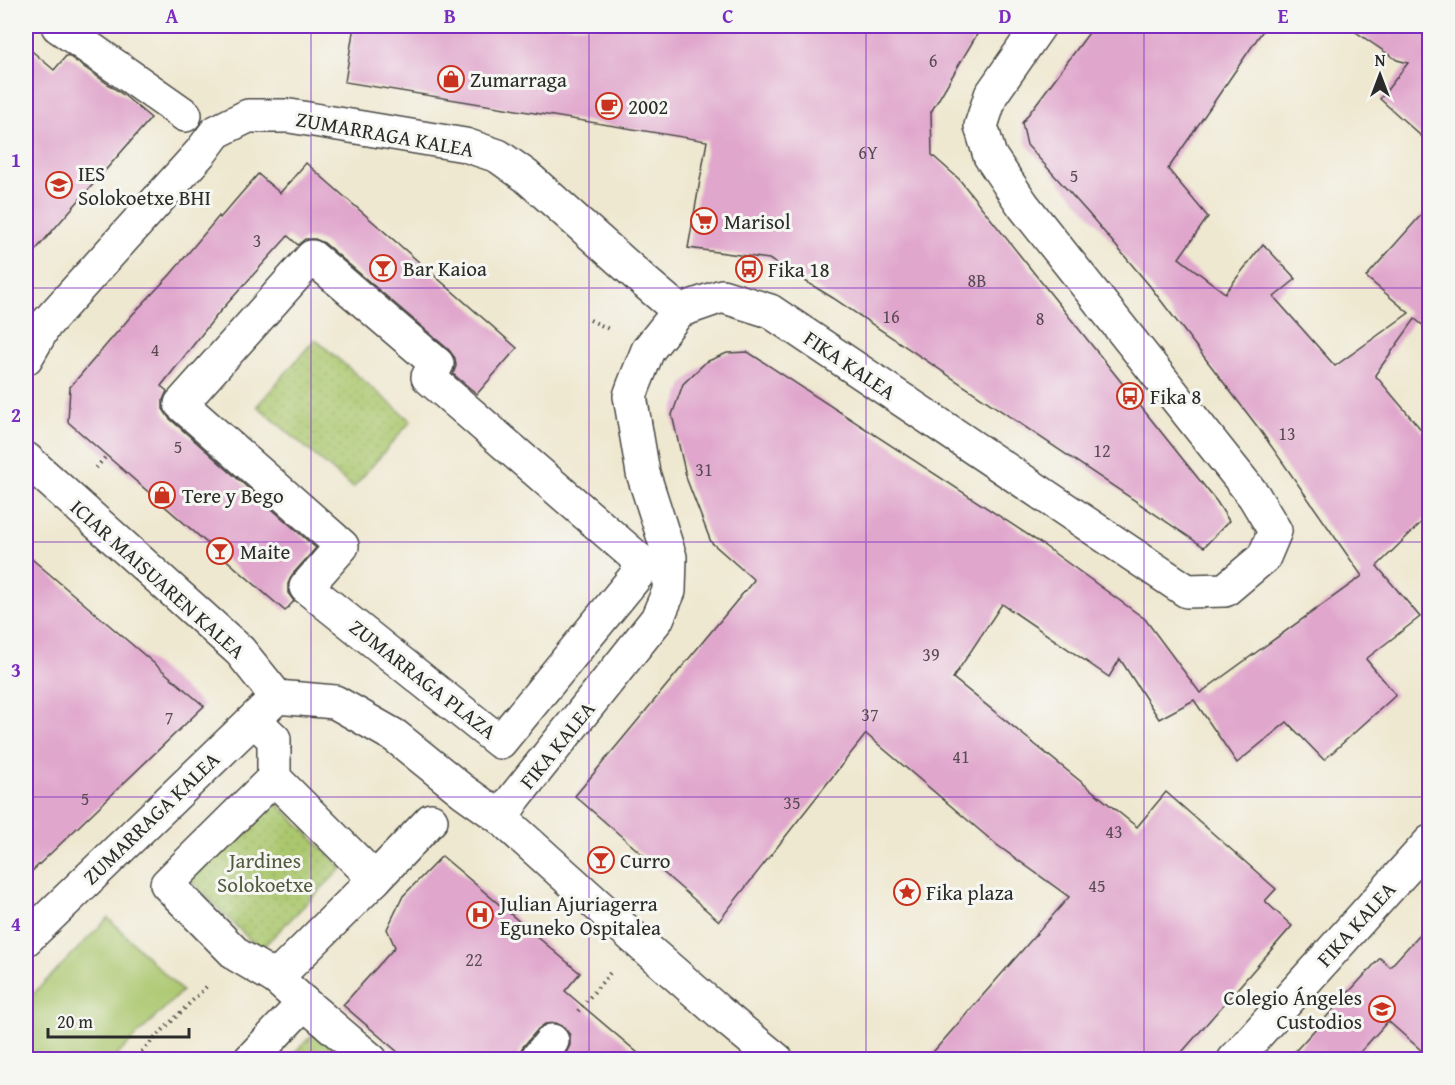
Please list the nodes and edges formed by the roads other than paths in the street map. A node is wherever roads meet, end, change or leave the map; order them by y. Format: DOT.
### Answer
graph roads {
  1 [pos="58,26"];
  2 [pos="1039,26"];
  3 [pos="185,115"];
  4 [pos="312,257"];
  5 [pos="678,311"];
  6 [pos="26,358"];
  7 [pos="26,459"];
  8 [pos="277,697"];
  9 [pos="254,720"];
  10 [pos="274,778"];
  11 [pos="501,818"];
  12 [pos="431,820"];
  13 [pos="1430,842"];
  14 [pos="375,879"];
  15 [pos="26,939"];
  16 [pos="276,978"];
  17 [pos="304,1003"];
  18 [pos="249,1059"];
  19 [pos="371,1059"];
  20 [pos="777,1059"];
  21 [pos="1234,1059"];
  1 -- 3 [label="street"];
  2 -- 5 [label="street, FIKA KALEA"];
  4 -- 4 [label="street, ZUMARRAGA PLAZA"];
  5 -- 6 [label="street, ZUMARRAGA KALEA"];
  5 -- 11 [label="street, FIKA KALEA"];
  7 -- 8 [label="street, ICIAR MAISUAREN KALEA"];
  8 -- 9 [label="street, ZUMARRAGA KALEA"];
  8 -- 11 [label="street"];
  9 -- 10 [label="street"];
  9 -- 15 [label="street, ZUMARRAGA KALEA"];
  10 -- 14 [label="street"];
  10 -- 16 [label="street"];
  11 -- 20 [label="street"];
  12 -- 14 [label="street"];
  13 -- 21 [label="street, FIKA KALEA"];
  14 -- 16 [label="street"];
  16 -- 17 [label="street"];
  17 -- 18 [label="street"];
  17 -- 19 [label="street"];
}
